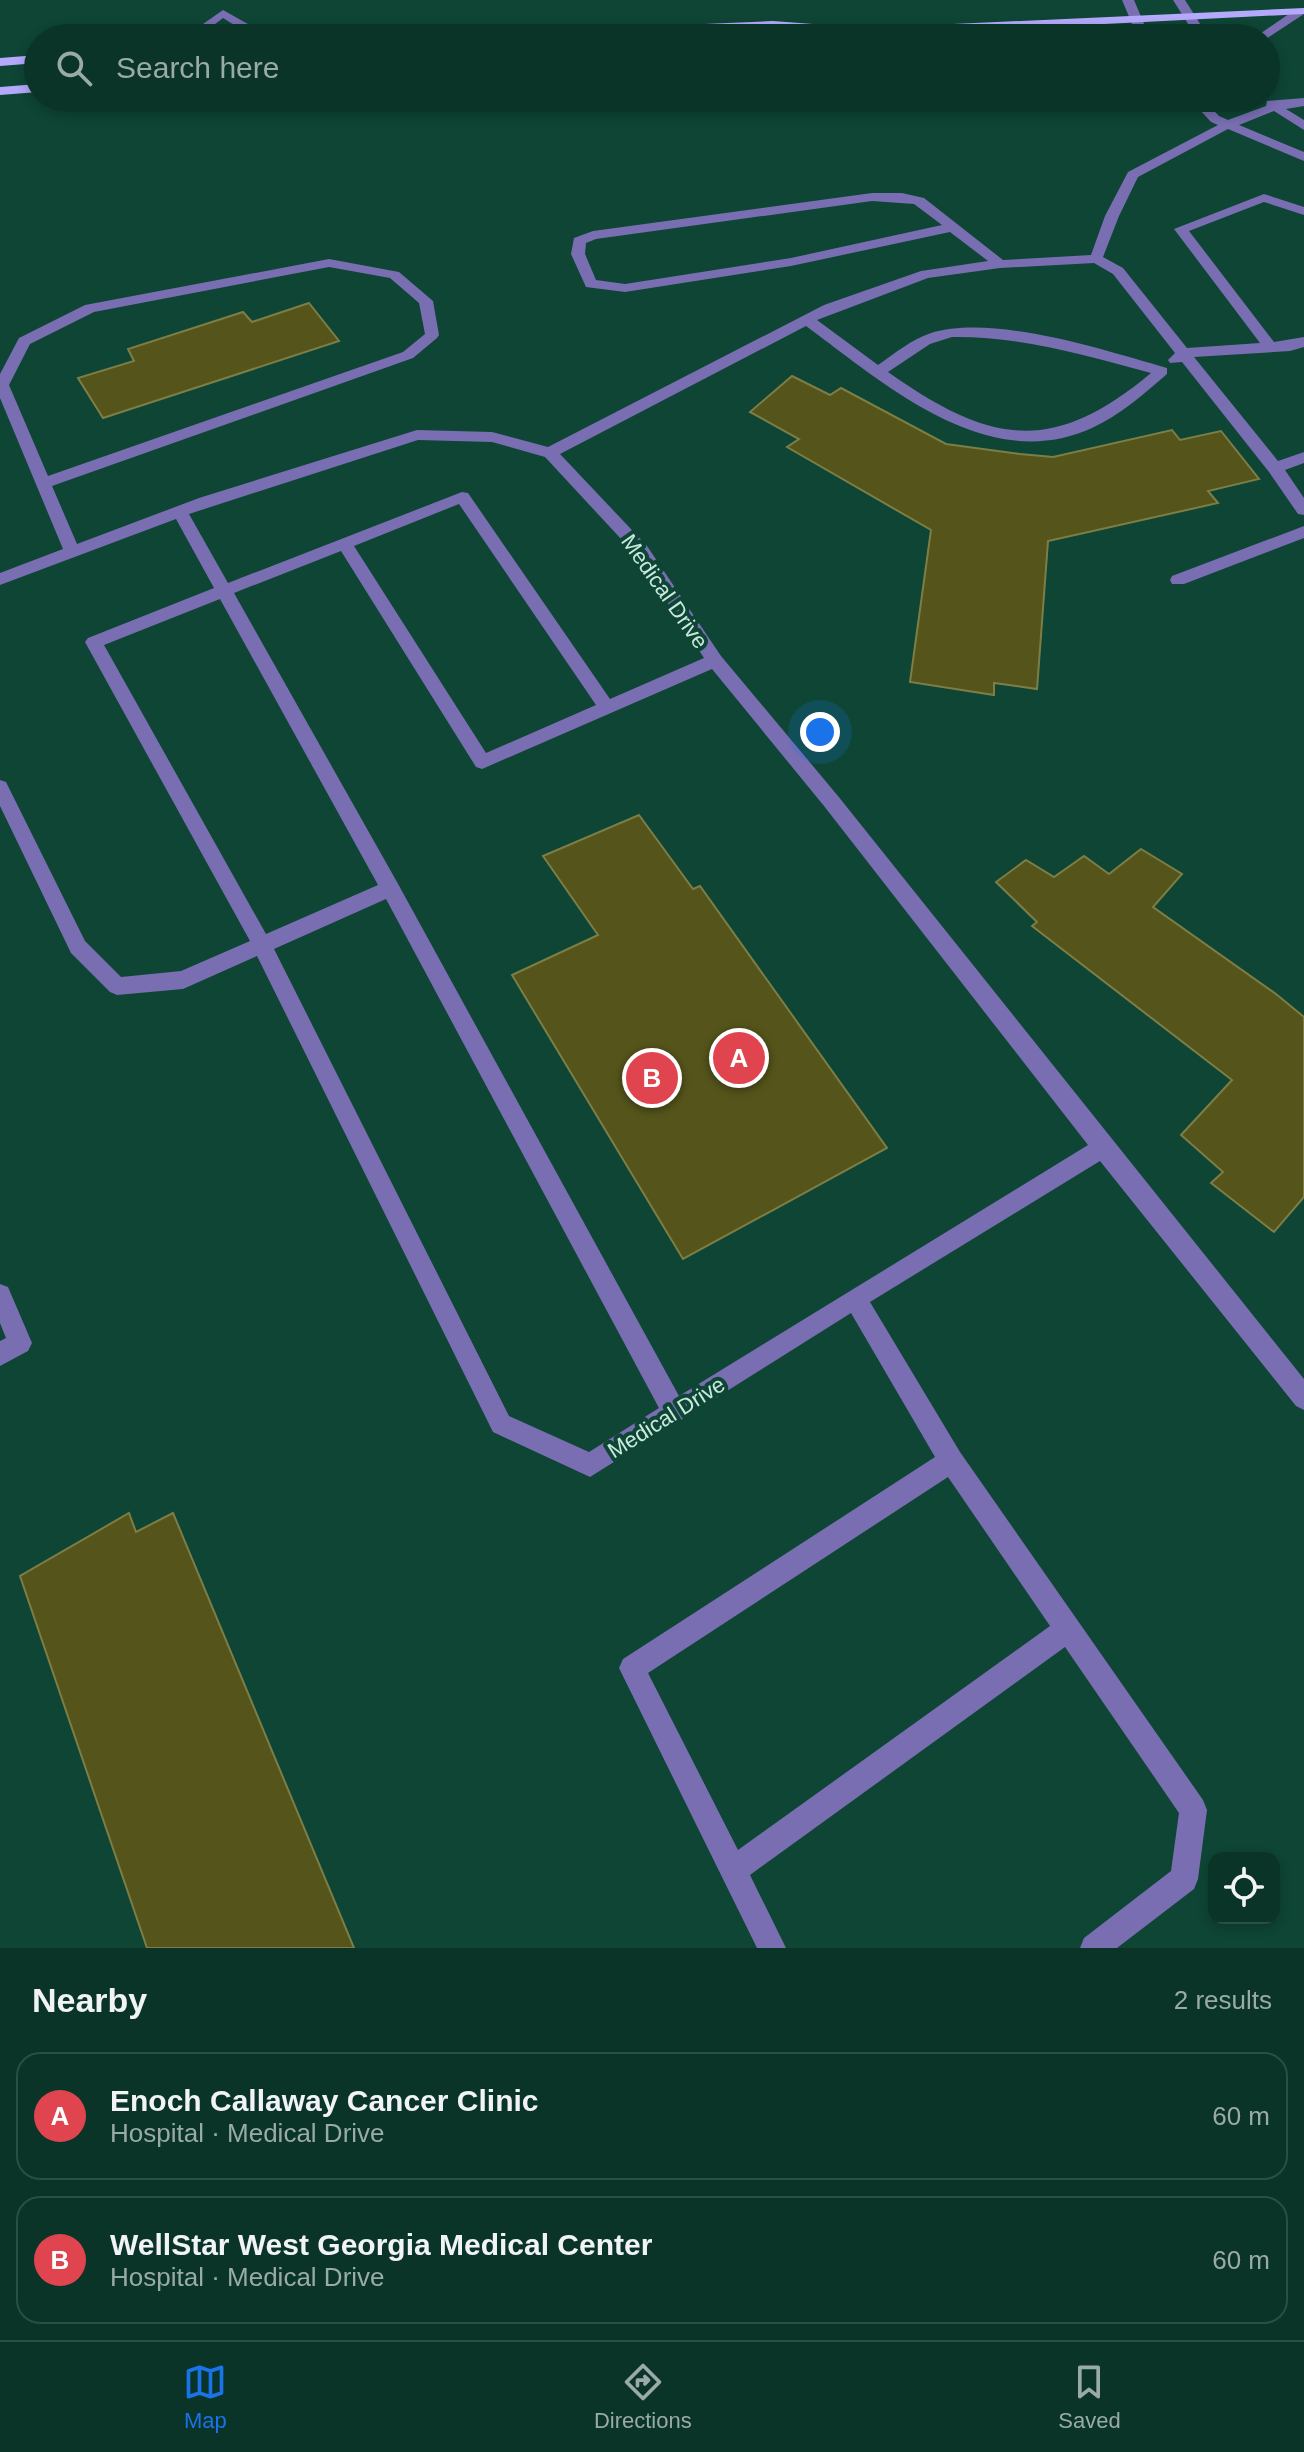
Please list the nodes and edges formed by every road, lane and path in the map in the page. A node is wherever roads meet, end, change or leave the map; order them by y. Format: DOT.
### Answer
graph roads {
  1 [pos="225,0"];
  2 [pos="1128,0"];
  3 [pos="1179,0"];
  4 [pos="1302,11"];
  5 [pos="223,13"];
  6 [pos="1191,17"];
  7 [pos="1135,20"];
  8 [pos="208,24"];
  9 [pos="240,24"];
  10 [pos="1045,24"];
  11 [pos="1137,24"];
  12 [pos="1195,24"];
  13 [pos="1280,25"];
  14 [pos="24,60"];
  15 [pos="0,62"];
  16 [pos="24,89"];
  17 [pos="0,91"];
  18 [pos="1280,102"];
  19 [pos="1304,102"];
  20 [pos="1280,110"];
  21 [pos="1208,112"];
  22 [pos="1251,112"];
  23 [pos="1227,125"];
  24 [pos="1304,126"];
  25 [pos="1304,157"];
  26 [pos="1304,211"];
  27 [pos="953,227"];
  28 [pos="1096,259"];
  29 [pos="1000,264"];
  30 [pos="807,320"];
  31 [pos="1304,342"];
  32 [pos="1271,348"];
  33 [pos="1184,353"];
  34 [pos="880,371"];
  35 [pos="1162,371"];
  36 [pos="550,453"];
  37 [pos="1304,457"];
  38 [pos="1275,468"];
  39 [pos="44,483"];
  40 [pos="1304,510"];
  41 [pos="180,512"];
  42 [pos="1304,532"];
  43 [pos="344,543"];
  44 [pos="73,553"];
  45 [pos="0,579"];
  46 [pos="1178,580"];
  47 [pos="224,591"];
  48 [pos="715,661"];
  49 [pos="607,708"];
  50 [pos="0,787"];
  51 [pos="390,888"];
  52 [pos="262,945"];
  53 [pos="1103,1148"];
  54 [pos="0,1295"];
  55 [pos="855,1298"];
  56 [pos="0,1354"];
  57 [pos="1304,1398"];
  58 [pos="674,1411"];
  59 [pos="951,1461"];
  60 [pos="1068,1629"];
  61 [pos="733,1871"];
  62 [pos="772,1948"];
  63 [pos="1094,1948"];
  1 -- 5 [label="street"];
  2 -- 7 [label="street"];
  3 -- 6 [label="street"];
  4 -- 6 [label="main road"];
  4 -- 13 [label="street"];
  5 -- 8 [label="street"];
  5 -- 9 [label="street"];
  6 -- 7 [label="main road"];
  6 -- 12 [label="street"];
  7 -- 10 [label="main road"];
  7 -- 11 [label="street"];
  14 -- 15 [label="main road"];
  16 -- 17 [label="main road"];
  18 -- 19 [label="street"];
  20 -- 24 [label="street"];
  21 -- 23 [label="street"];
  22 -- 23 [label="street"];
  23 -- 25 [label="street"];
  23 -- 28 [label="street"];
  26 -- 32 [label="street"];
  27 -- 27 [label="street"];
  27 -- 29 [label="street"];
  28 -- 29 [label="street"];
  28 -- 33 [label="street"];
  29 -- 30 [label="street"];
  30 -- 34 [label="street"];
  30 -- 36 [label="street"];
  31 -- 32 [label="street"];
  32 -- 33 [label="street"];
  33 -- 35 [label="street"];
  33 -- 38 [label="street"];
  34 -- 35 [label="street"];
  34 -- 35 [label="street"];
  36 -- 41 [label="street"];
  36 -- 48 [label="street, Medical Drive"];
  37 -- 38 [label="street"];
  38 -- 40 [label="street"];
  39 -- 39 [label="street"];
  39 -- 44 [label="street"];
  41 -- 44 [label="street"];
  41 -- 47 [label="street"];
  42 -- 46 [label="street"];
  43 -- 47 [label="street"];
  43 -- 49 [label="street"];
  43 -- 49 [label="street"];
  44 -- 45 [label="street"];
  47 -- 51 [label="street"];
  47 -- 52 [label="street"];
  48 -- 49 [label="street"];
  48 -- 53 [label="street, Medical Drive"];
  50 -- 52 [label="street"];
  51 -- 52 [label="street"];
  51 -- 58 [label="street"];
  52 -- 58 [label="street, Medical Drive"];
  53 -- 55 [label="street, Medical Drive"];
  53 -- 57 [label="street, Medical Drive"];
  54 -- 56 [label="street"];
  55 -- 58 [label="street, Medical Drive"];
  55 -- 59 [label="street"];
  59 -- 60 [label="street"];
  59 -- 61 [label="street"];
  60 -- 61 [label="street"];
  60 -- 63 [label="street"];
  61 -- 62 [label="street"];
}
